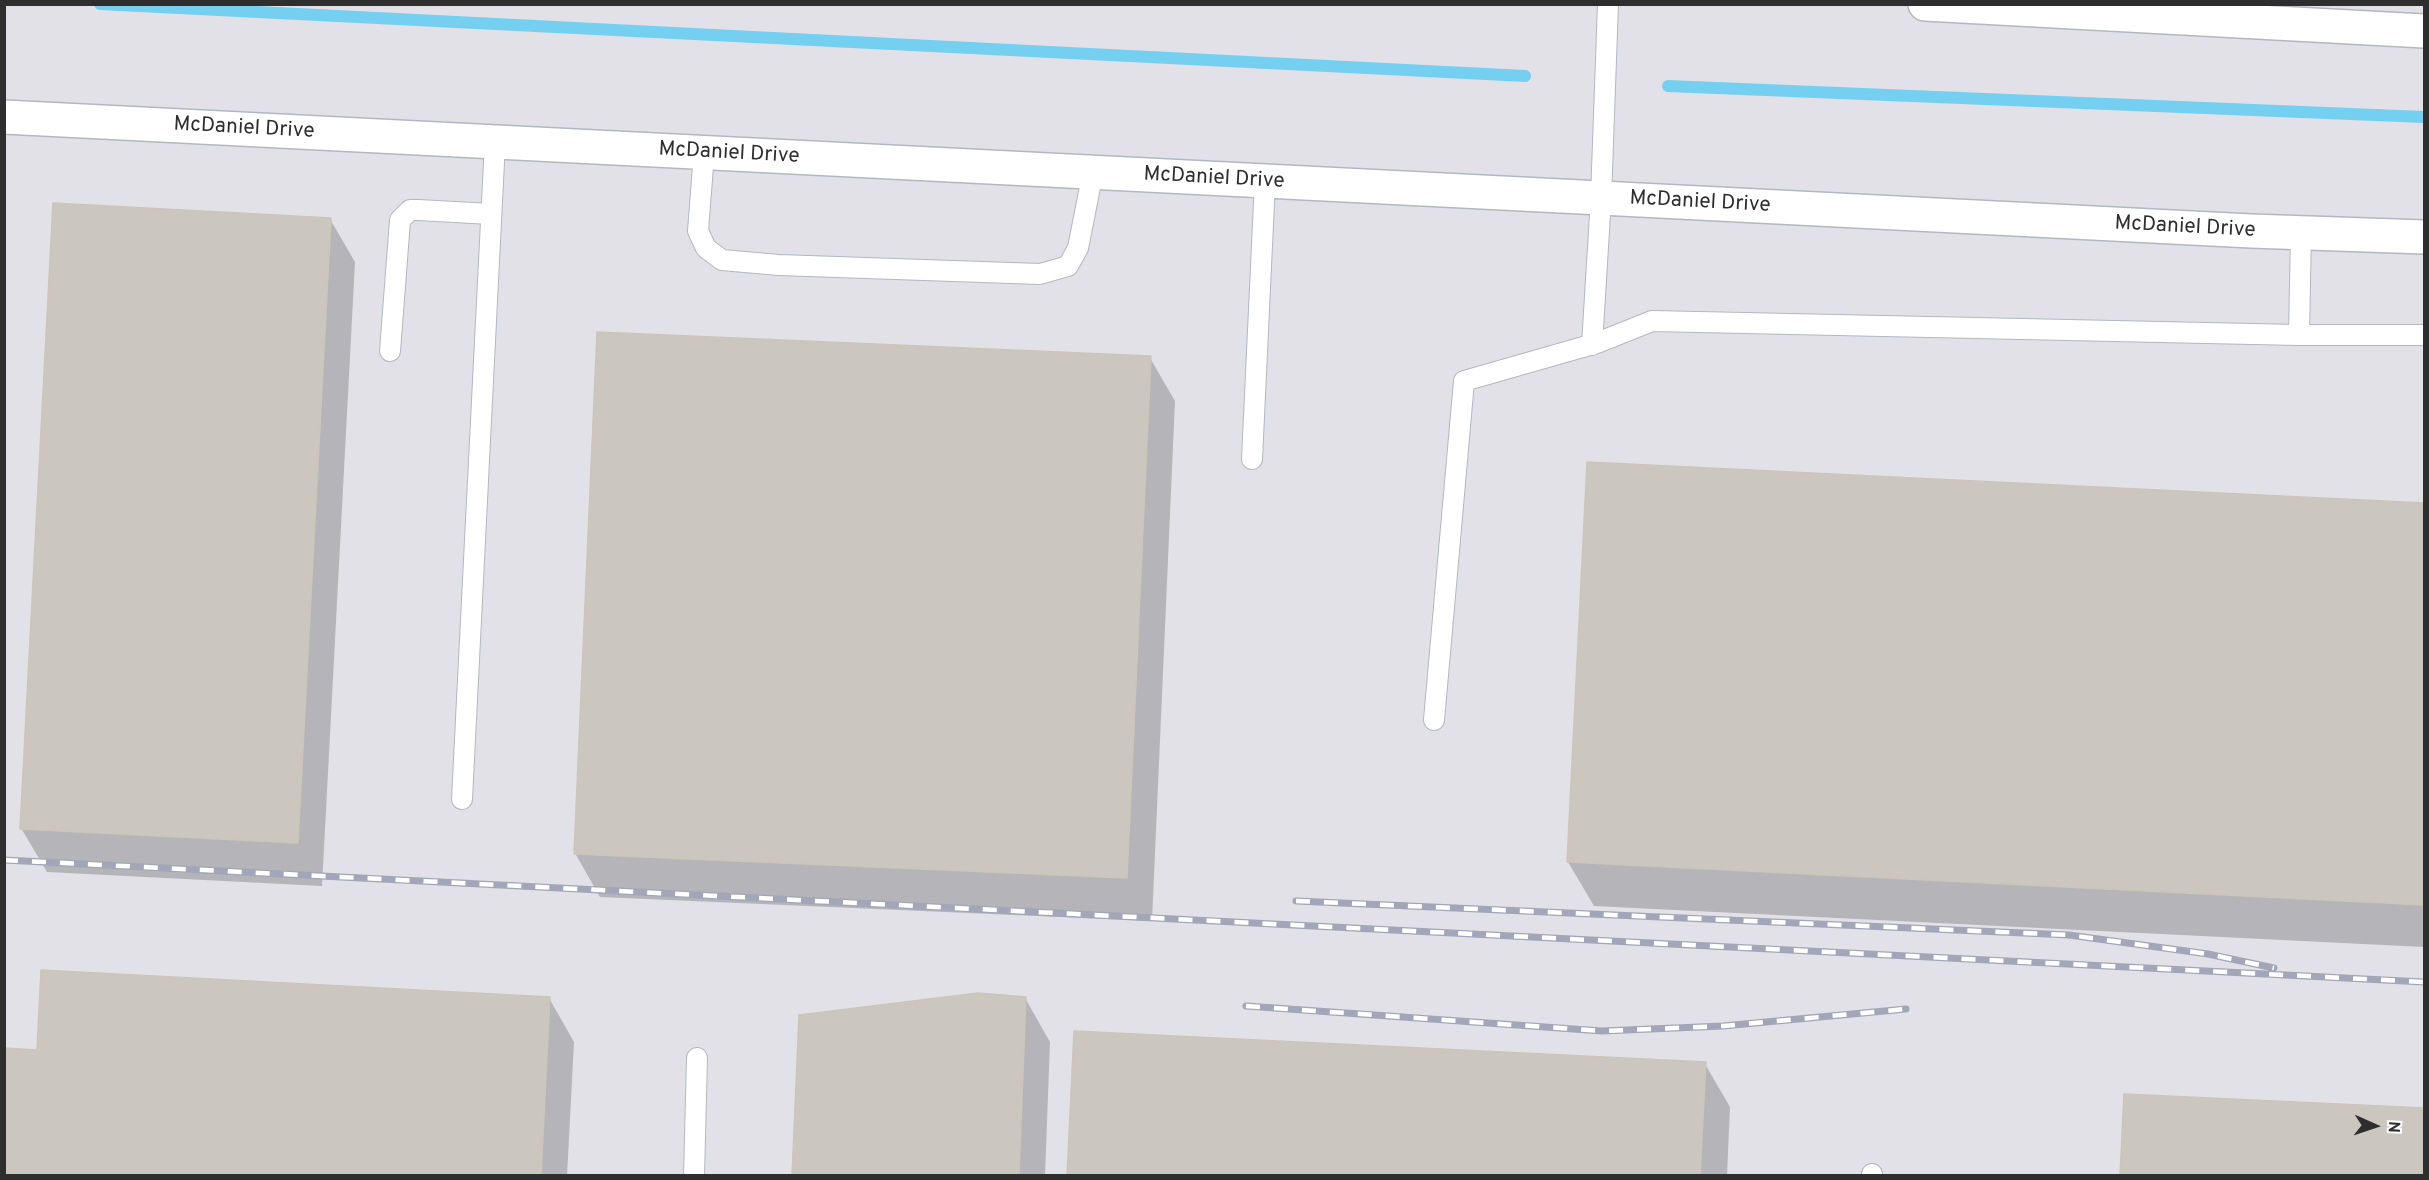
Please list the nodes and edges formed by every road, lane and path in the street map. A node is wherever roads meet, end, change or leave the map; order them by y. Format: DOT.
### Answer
graph roads {
  1 [pos="1608,4"];
  2 [pos="1926,4"];
  3 [pos="2424,32"];
  4 [pos="4,117"];
  5 [pos="495,142"];
  6 [pos="704,153"];
  7 [pos="1093,172"];
  8 [pos="1265,181"];
  9 [pos="1601,198"];
  10 [pos="492,214"];
  11 [pos="2301,233"];
  12 [pos="2424,237"];
  13 [pos="2299,335"];
  14 [pos="2424,335"];
  15 [pos="1592,345"];
  16 [pos="390,351"];
  17 [pos="1252,459"];
  18 [pos="1434,720"];
  19 [pos="462,799"];
  20 [pos="697,1058"];
  21 [pos="694,1176"];
  1 -- 9 [label="lane"];
  2 -- 3 [label="street"];
  4 -- 5 [label="street, McDaniel Drive"];
  5 -- 6 [label="street, McDaniel Drive"];
  5 -- 10 [label="lane"];
  6 -- 7 [label="street, McDaniel Drive"];
  6 -- 7 [label="lane"];
  7 -- 8 [label="street, McDaniel Drive"];
  8 -- 9 [label="street, McDaniel Drive"];
  8 -- 17 [label="lane"];
  9 -- 11 [label="street, McDaniel Drive"];
  9 -- 15 [label="lane"];
  10 -- 16 [label="lane"];
  10 -- 19 [label="lane"];
  11 -- 12 [label="street, McDaniel Drive"];
  11 -- 13 [label="lane"];
  13 -- 14 [label="lane"];
  13 -- 15 [label="lane"];
  15 -- 18 [label="lane"];
  20 -- 21 [label="lane"];
}
